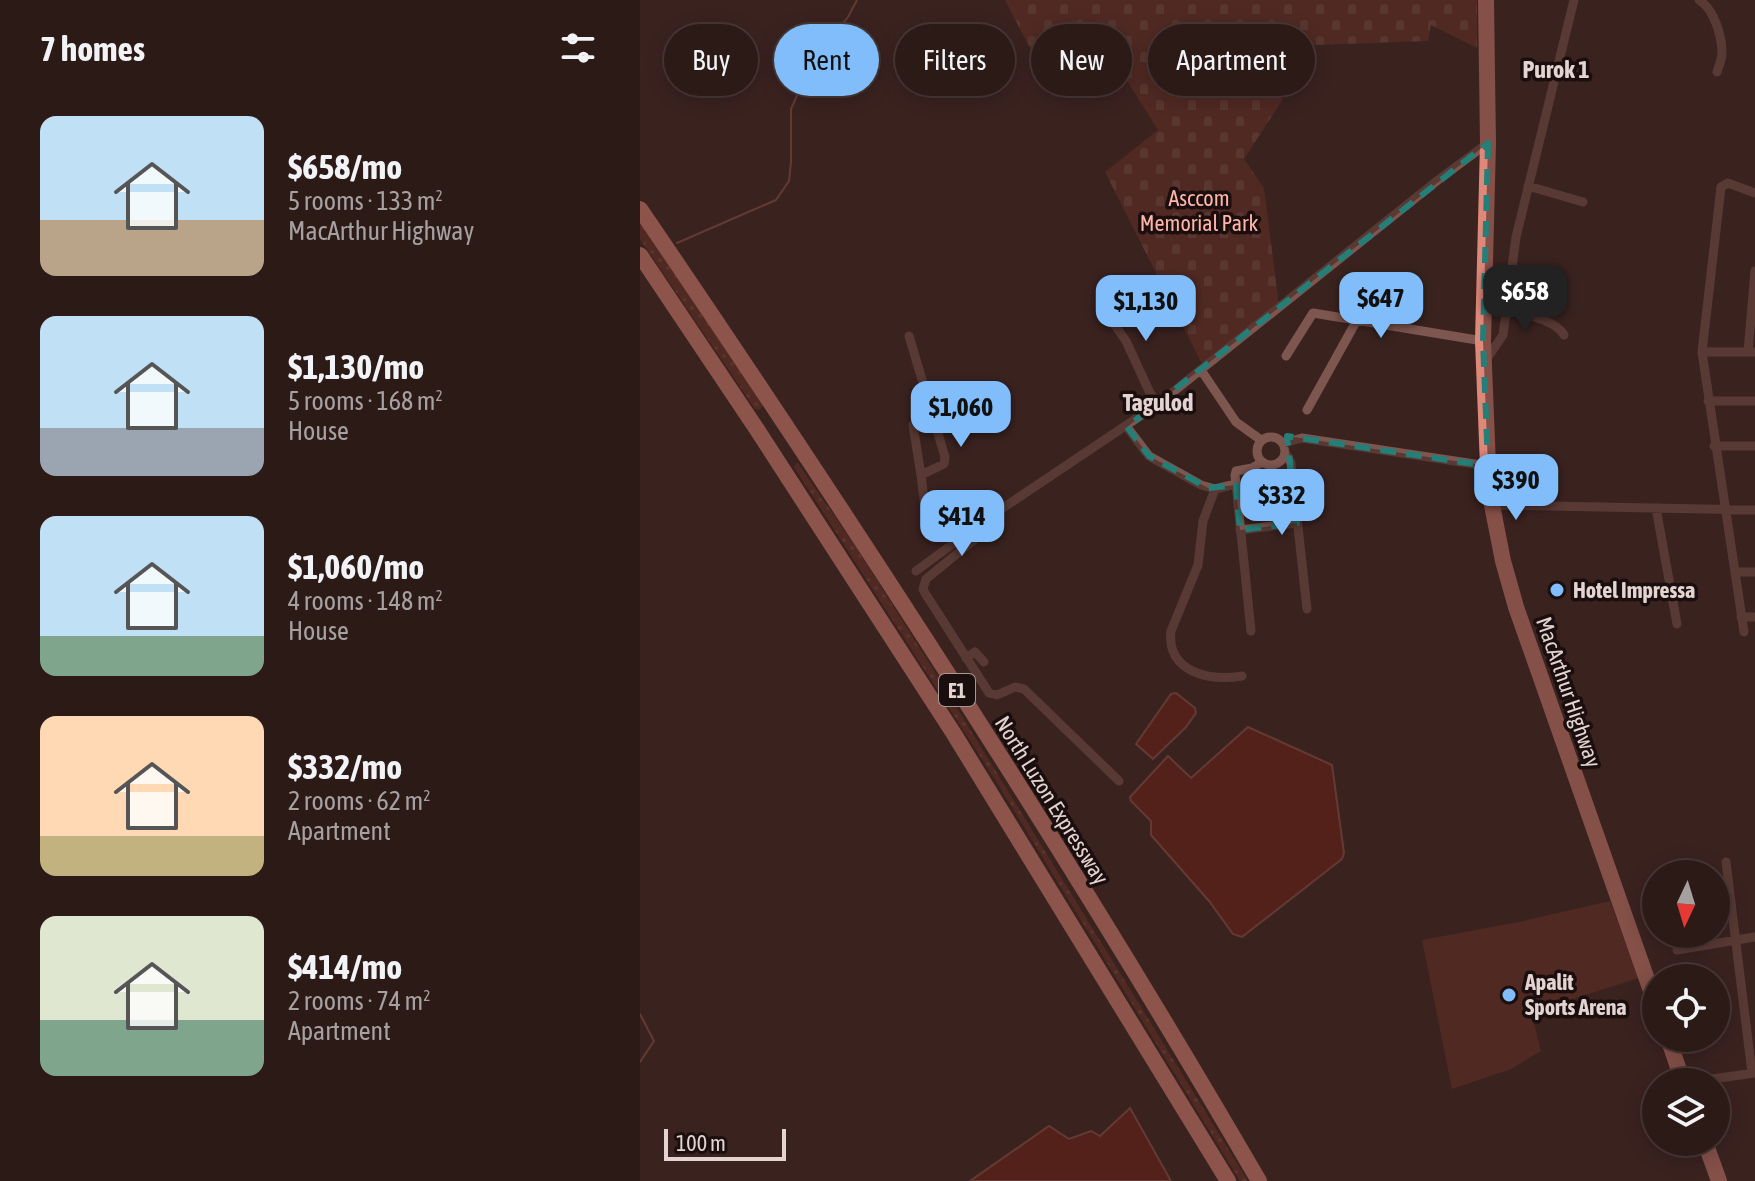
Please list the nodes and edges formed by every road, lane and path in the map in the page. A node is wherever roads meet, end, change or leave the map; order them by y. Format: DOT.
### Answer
graph roads {
  1 [pos="1486,0"];
  2 [pos="1574,0"];
  3 [pos="1699,0"];
  4 [pos="1717,72"];
  5 [pos="1488,143"];
  6 [pos="1528,186"];
  7 [pos="1755,193"];
  8 [pos="1583,202"];
  9 [pos="640,209"];
  10 [pos="640,255"];
  11 [pos="1755,271"];
  12 [pos="1100,304"];
  13 [pos="1507,309"];
  14 [pos="1357,320"];
  15 [pos="1564,335"];
  16 [pos="909,336"];
  17 [pos="1483,341"];
  18 [pos="1702,352"];
  19 [pos="1752,352"];
  20 [pos="1286,356"];
  21 [pos="1484,363"];
  22 [pos="1201,370"];
  23 [pos="1708,401"];
  24 [pos="1755,401"];
  25 [pos="1158,404"];
  26 [pos="1307,410"];
  27 [pos="913,425"];
  28 [pos="1127,427"];
  29 [pos="1261,440"];
  30 [pos="1714,446"];
  31 [pos="1755,446"];
  32 [pos="1284,447"];
  33 [pos="1262,462"];
  34 [pos="1488,466"];
  35 [pos="921,475"];
  36 [pos="1236,484"];
  37 [pos="1215,489"];
  38 [pos="1492,505"];
  39 [pos="1656,508"];
  40 [pos="1727,509"];
  41 [pos="1755,510"];
  42 [pos="988,518"];
  43 [pos="1297,523"];
  44 [pos="1240,530"];
  45 [pos="916,571"];
  46 [pos="1735,572"];
  47 [pos="1755,572"];
  48 [pos="1307,609"];
  49 [pos="1741,617"];
  50 [pos="1755,617"];
  51 [pos="1677,624"];
  52 [pos="1251,631"];
  53 [pos="1744,632"];
  54 [pos="966,658"];
  55 [pos="984,662"];
  56 [pos="1242,676"];
  57 [pos="1119,781"];
  58 [pos="1730,890"];
  59 [pos="1755,937"];
  60 [pos="1737,940"];
  61 [pos="1677,950"];
  62 [pos="1642,965"];
  63 [pos="1754,1073"];
  64 [pos="1730,1076"];
  65 [pos="1710,1156"];
  66 [pos="1227,1181"];
  67 [pos="1259,1181"];
  68 [pos="1719,1181"];
  1 -- 5 [label="highway, MacArthur Highway"];
  2 -- 6 [label="street"];
  3 -- 4 [label="street"];
  5 -- 17 [label="highway, MacArthur Highway"];
  5 -- 22 [label="street"];
  6 -- 8 [label="street"];
  6 -- 13 [label="street"];
  7 -- 18 [label="street"];
  9 -- 67 [label="highway, North Luzon Expressway / E1"];
  10 -- 66 [label="highway, E1"];
  11 -- 19 [label="street"];
  12 -- 25 [label="street"];
  13 -- 15 [label="street"];
  13 -- 21 [label="street"];
  14 -- 17 [label="street"];
  14 -- 20 [label="street"];
  14 -- 26 [label="street"];
  16 -- 35 [label="street"];
  17 -- 21 [label="highway, MacArthur Highway"];
  18 -- 19 [label="street"];
  18 -- 23 [label="street"];
  21 -- 34 [label="highway, MacArthur Highway"];
  22 -- 25 [label="street"];
  22 -- 29 [label="street"];
  23 -- 24 [label="street"];
  23 -- 30 [label="street"];
  25 -- 28 [label="street"];
  27 -- 35 [label="street"];
  28 -- 37 [label="street"];
  28 -- 42 [label="street"];
  29 -- 32 [label="street"];
  29 -- 33 [label="street"];
  30 -- 31 [label="street"];
  30 -- 40 [label="street"];
  32 -- 33 [label="street"];
  32 -- 34 [label="street"];
  32 -- 43 [label="street"];
  33 -- 36 [label="street"];
  34 -- 38 [label="highway, MacArthur Highway"];
  35 -- 42 [label="street"];
  36 -- 37 [label="street"];
  36 -- 44 [label="street"];
  37 -- 56 [label="street"];
  38 -- 39 [label="street"];
  38 -- 62 [label="highway, MacArthur Highway"];
  39 -- 40 [label="street"];
  39 -- 51 [label="street"];
  40 -- 41 [label="street"];
  40 -- 46 [label="street"];
  42 -- 45 [label="street"];
  42 -- 54 [label="street"];
  43 -- 44 [label="street"];
  43 -- 48 [label="street"];
  44 -- 52 [label="street"];
  46 -- 47 [label="street"];
  46 -- 49 [label="street"];
  49 -- 50 [label="street"];
  49 -- 53 [label="street"];
  54 -- 55 [label="street"];
  54 -- 57 [label="street"];
  58 -- 60 [label="street"];
  59 -- 60 [label="street"];
  60 -- 61 [label="street"];
  60 -- 63 [label="street"];
  63 -- 64 [label="street"];
  65 -- 68 [label="highway"];
}
